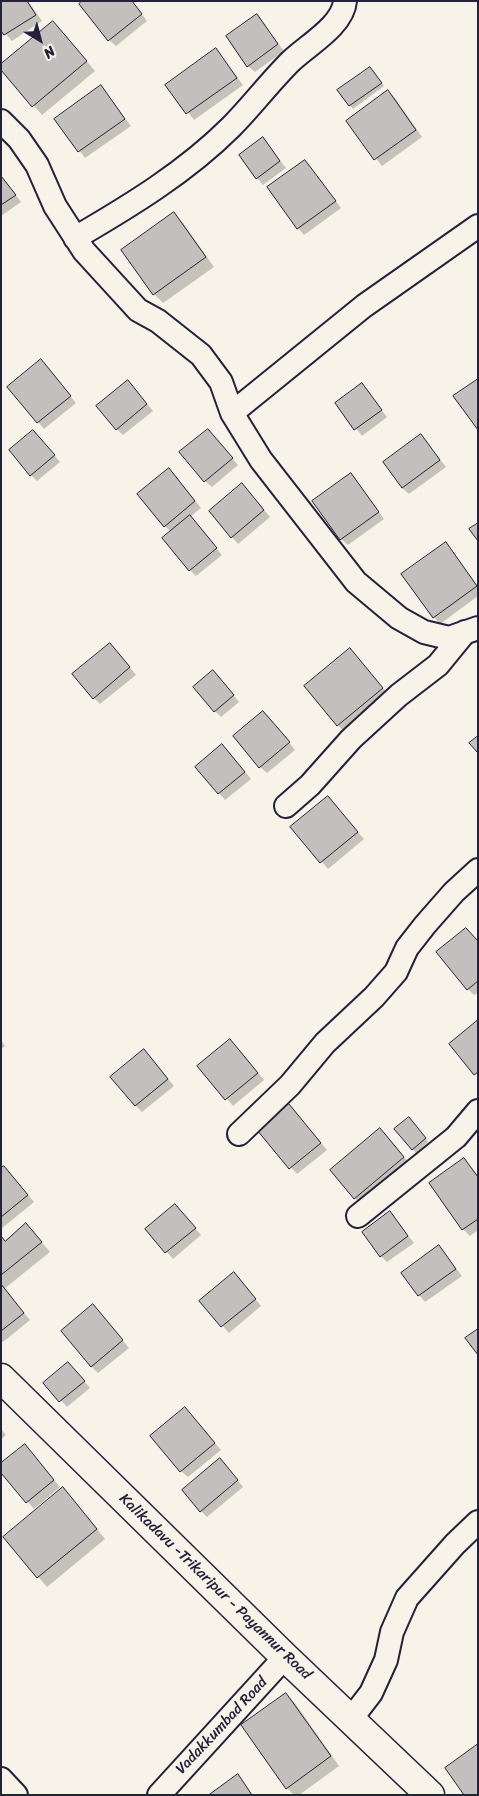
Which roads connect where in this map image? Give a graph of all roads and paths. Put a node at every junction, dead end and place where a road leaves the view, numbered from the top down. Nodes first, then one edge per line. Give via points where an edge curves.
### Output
1 (345, 1) edge
2 (1, 121) edge
3 (478, 226) edge
4 (75, 238) junction
5 (232, 413) junction
6 (472, 630) edge
7 (286, 806) dead end
8 (478, 870) edge
9 (478, 1111) edge
10 (239, 1134) dead end
11 (358, 1216) dead end
12 (1, 1378) edge
13 (478, 1522) edge
14 (285, 1657) junction
15 (351, 1720) junction
16 (1, 1779) edge
17 (16, 1795) edge
18 (159, 1795) edge
19 (430, 1795) edge

1 - 4 street via 333,25 290,62 229,129 188,164 119,213
2 - 4 street via 19,139 36,165 55,206
3 - 5 street via 364,306
4 - 5 street via 138,310 158,320 201,355 221,382
5 - 6 street via 261,460 356,582 399,618 424,632 449,638
6 - 7 street via 438,665 351,739 310,785
8 - 10 street via 454,892 413,940 396,972 374,997 325,1043 290,1085
9 - 11 street via 456,1137
12 - 14 main road, Kalikadavu -Trikaripur - Payannur Road
13 - 15 street via 407,1598 371,1693
14 - 15 main road, Kalikadavu -Trikaripur - Payannur Road
14 - 18 street, Vadakkumbad Road
15 - 19 main road, Kalikadavu -Trikaripur - Payannur Road
16 - 17 street

